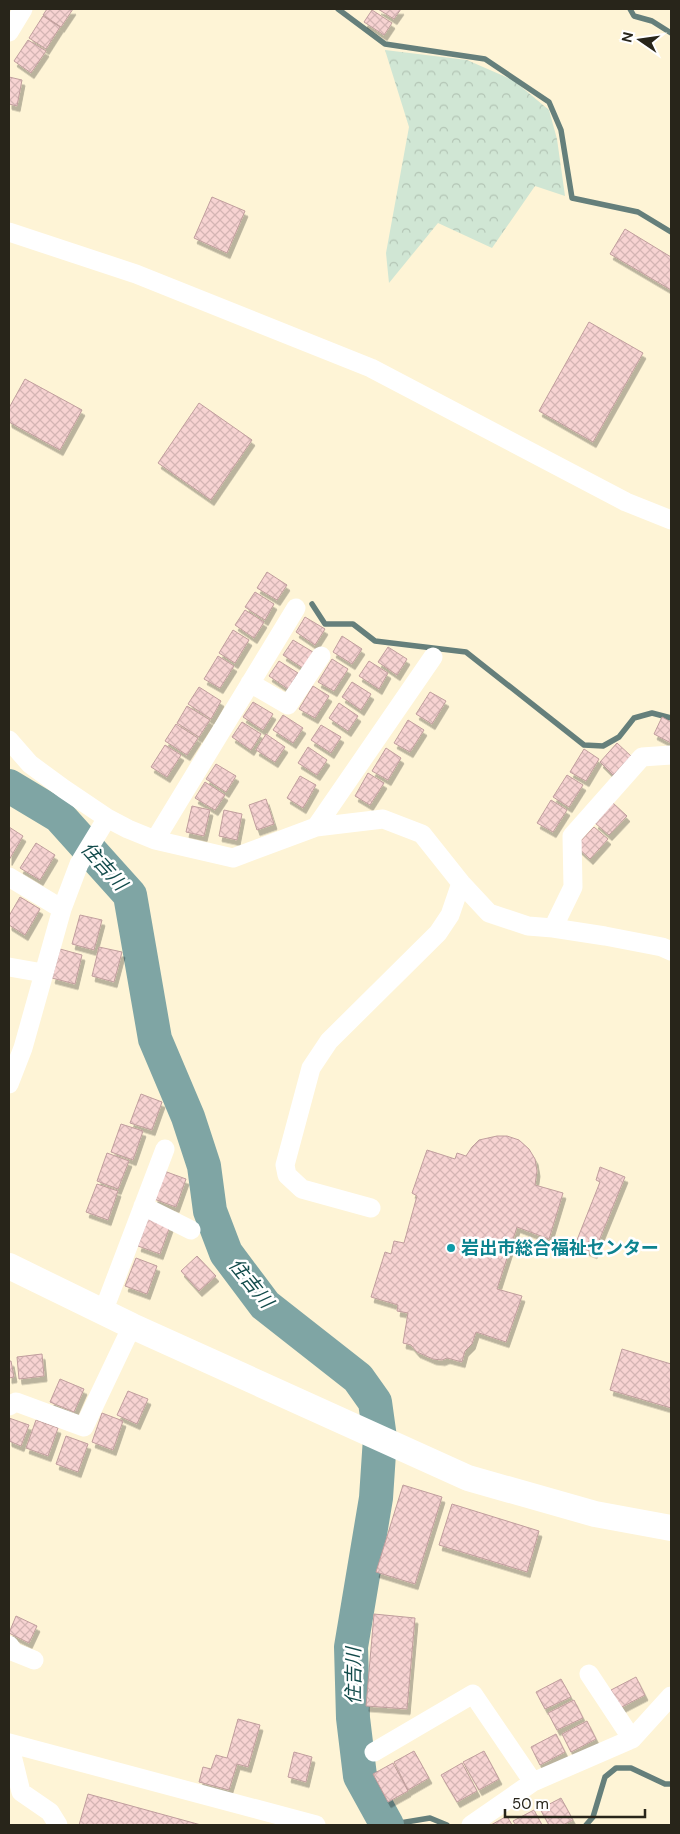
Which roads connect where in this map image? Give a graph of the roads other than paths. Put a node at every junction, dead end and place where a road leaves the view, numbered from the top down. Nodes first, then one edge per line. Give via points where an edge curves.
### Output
1 (23, 9) edge
2 (9, 32) edge
3 (9, 232) edge
4 (671, 520) edge
5 (296, 608) dead end
6 (321, 656) dead end
7 (433, 657) dead end
8 (250, 683) junction
9 (9, 740) edge
10 (671, 755) edge
11 (107, 818) junction
12 (316, 827) junction
13 (155, 840) junction
14 (9, 877) edge
15 (461, 883) junction
16 (62, 909) junction
17 (553, 928) junction
18 (671, 951) edge
19 (9, 967) edge
20 (43, 973) junction
21 (9, 1084) edge
22 (165, 1149) dead end
23 (143, 1206) junction
24 (370, 1208) dead end
25 (191, 1230) dead end
26 (9, 1266) edge
27 (103, 1312) junction
28 (132, 1326) junction
29 (9, 1406) edge
30 (671, 1528) edge
31 (9, 1645) edge
32 (34, 1660) dead end
33 (589, 1674) dead end
34 (671, 1696) edge
35 (632, 1739) junction
36 (9, 1743) edge
37 (374, 1752) dead end
38 (534, 1782) junction
39 (58, 1825) edge
40 (316, 1825) edge
41 (471, 1825) edge

1 - 2 street
3 - 4 street via 136,274 371,368 626,502
5 - 8 street
6 - 8 street via 288,705
7 - 12 street
8 - 13 street
9 - 11 street via 30,764
10 - 17 street via 642,757 572,836 574,887
11 - 13 street
11 - 16 street via 79,864
12 - 13 street via 233,858
12 - 15 street via 383,819 422,834
14 - 16 street
15 - 17 street via 489,913 528,926
15 - 24 street via 450,915 438,933 329,1041 311,1068 285,1165 287,1175 302,1189
16 - 20 street
17 - 18 street
19 - 20 street
20 - 21 street via 23,1048
22 - 23 street
23 - 25 street
23 - 27 street
26 - 27 street
27 - 28 street
28 - 29 street via 84,1427 16,1402
28 - 30 street via 468,1478 596,1514
31 - 32 street via 14,1652
33 - 35 street
34 - 35 street
35 - 38 street
36 - 39 street via 21,1792 50,1812
36 - 40 street
37 - 38 street via 473,1694
38 - 41 street

